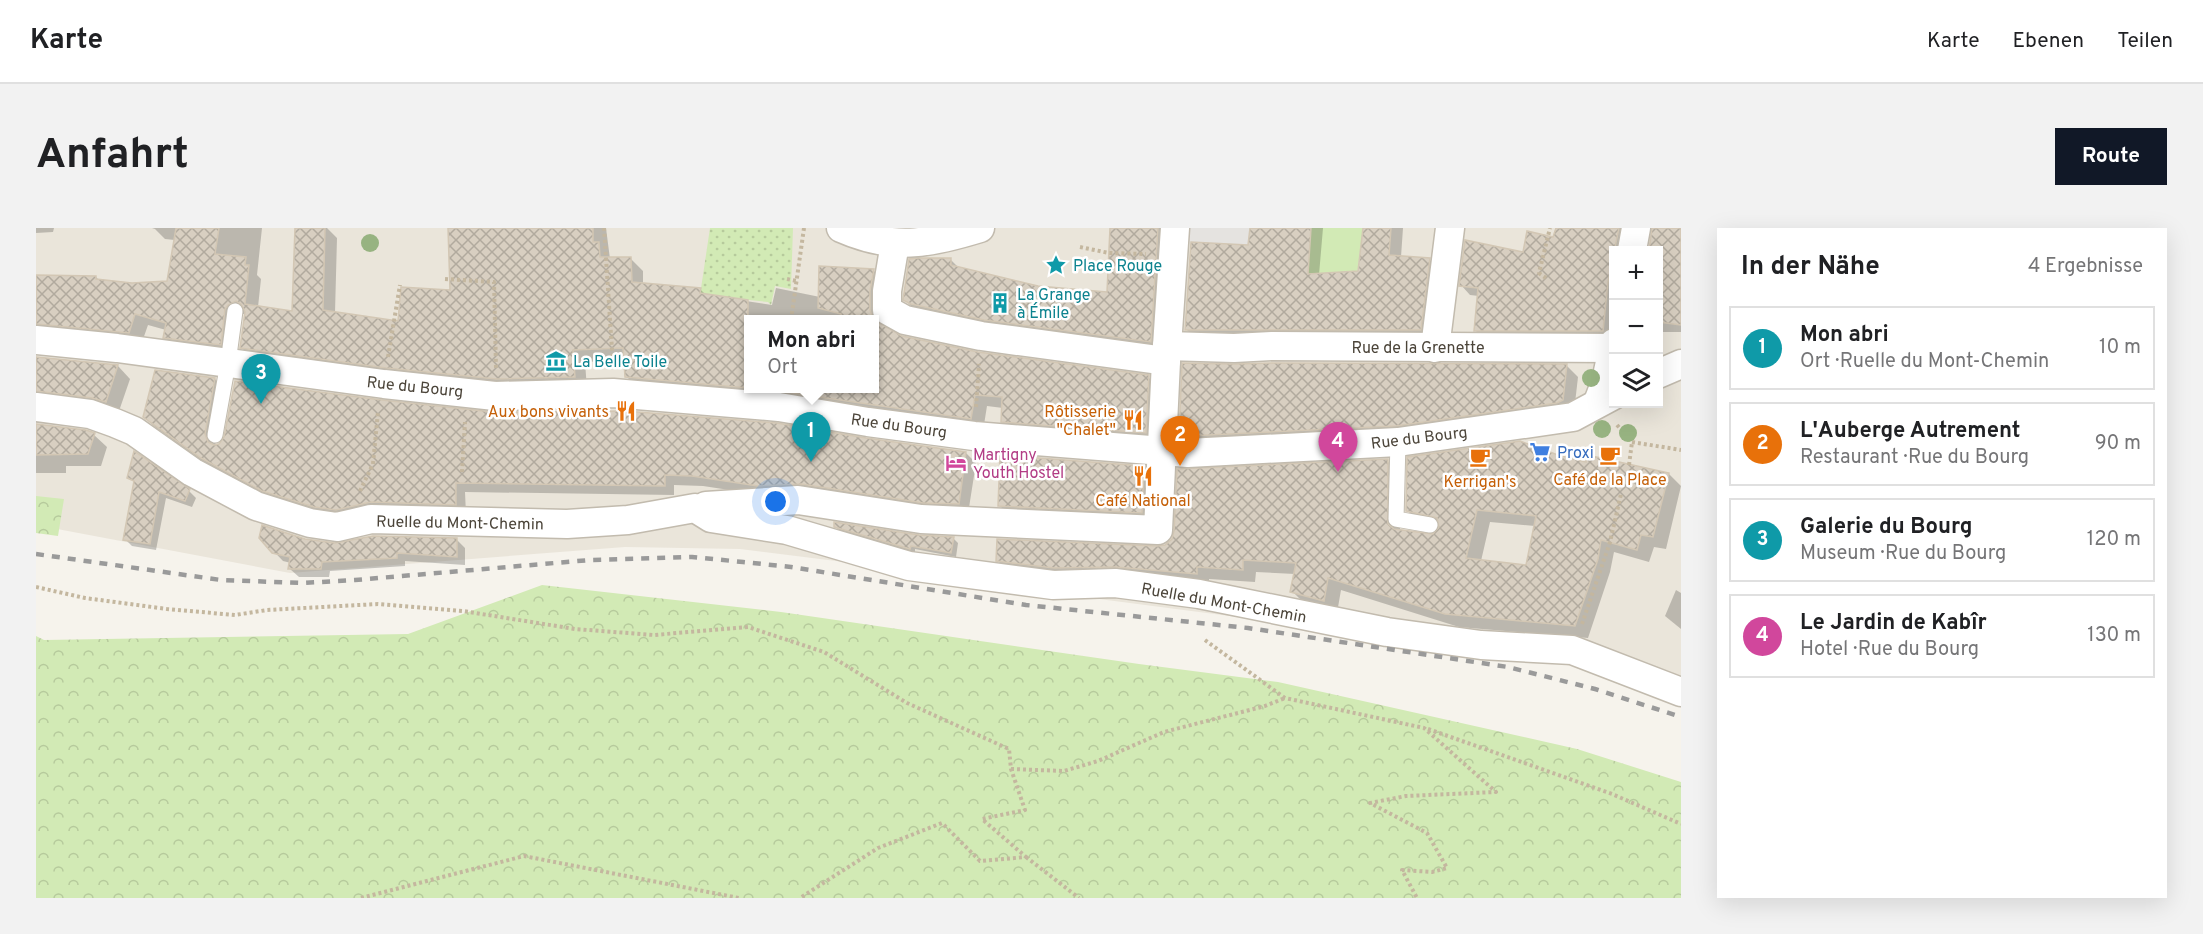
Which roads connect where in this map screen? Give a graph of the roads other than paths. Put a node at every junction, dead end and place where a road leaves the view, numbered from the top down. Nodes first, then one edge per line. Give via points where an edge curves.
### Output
1 (841, 228) edge
2 (979, 228) edge
3 (1449, 228) edge
4 (1636, 228) edge
5 (1174, 241) edge
6 (895, 243) junction
7 (1633, 246) edge
8 (235, 311) dead end
9 (36, 340) edge
10 (1609, 345) edge
11 (1436, 348) junction
12 (1166, 353) junction
13 (1611, 354) edge
14 (228, 363) junction
15 (1681, 364) edge
16 (1663, 372) edge
17 (1606, 399) edge
18 (36, 407) edge
19 (215, 435) dead end
20 (1398, 442) junction
21 (1163, 450) junction
22 (695, 508) junction
23 (1430, 525) dead end
24 (1681, 692) edge

1 - 6 street
2 - 6 street via 942,240
3 - 11 street
4 - 7 street
5 - 12 street
6 - 12 street, Rue de la Grenette via 887,310 905,320 981,336
8 - 14 lane
9 - 14 street, Rue du Bourg
10 - 11 street, Rue de la Grenette
11 - 12 street, Rue de la Grenette
12 - 21 street
13 - 17 street, Rue de la Grenette
14 - 19 lane
14 - 21 street, Rue du Bourg via 495,396 613,393 779,407 974,436
15 - 16 street
17 - 20 street, Rue du Bourg via 1573,417
18 - 22 street, Ruelle du Mont-Chemin via 90,414 134,431 192,472 256,506 310,523 337,526 371,519 567,524 628,520
20 - 21 street, Rue du Bourg via 1188,453
20 - 23 lane via 1396,519
21 - 22 street, Ruelle du Mont-Chemin via 1158,530 921,519 798,500
22 - 24 street, Ruelle du Mont-Chemin via 711,518 787,530 909,566 1053,585 1115,583 1178,591 1387,632 1481,645 1572,650

